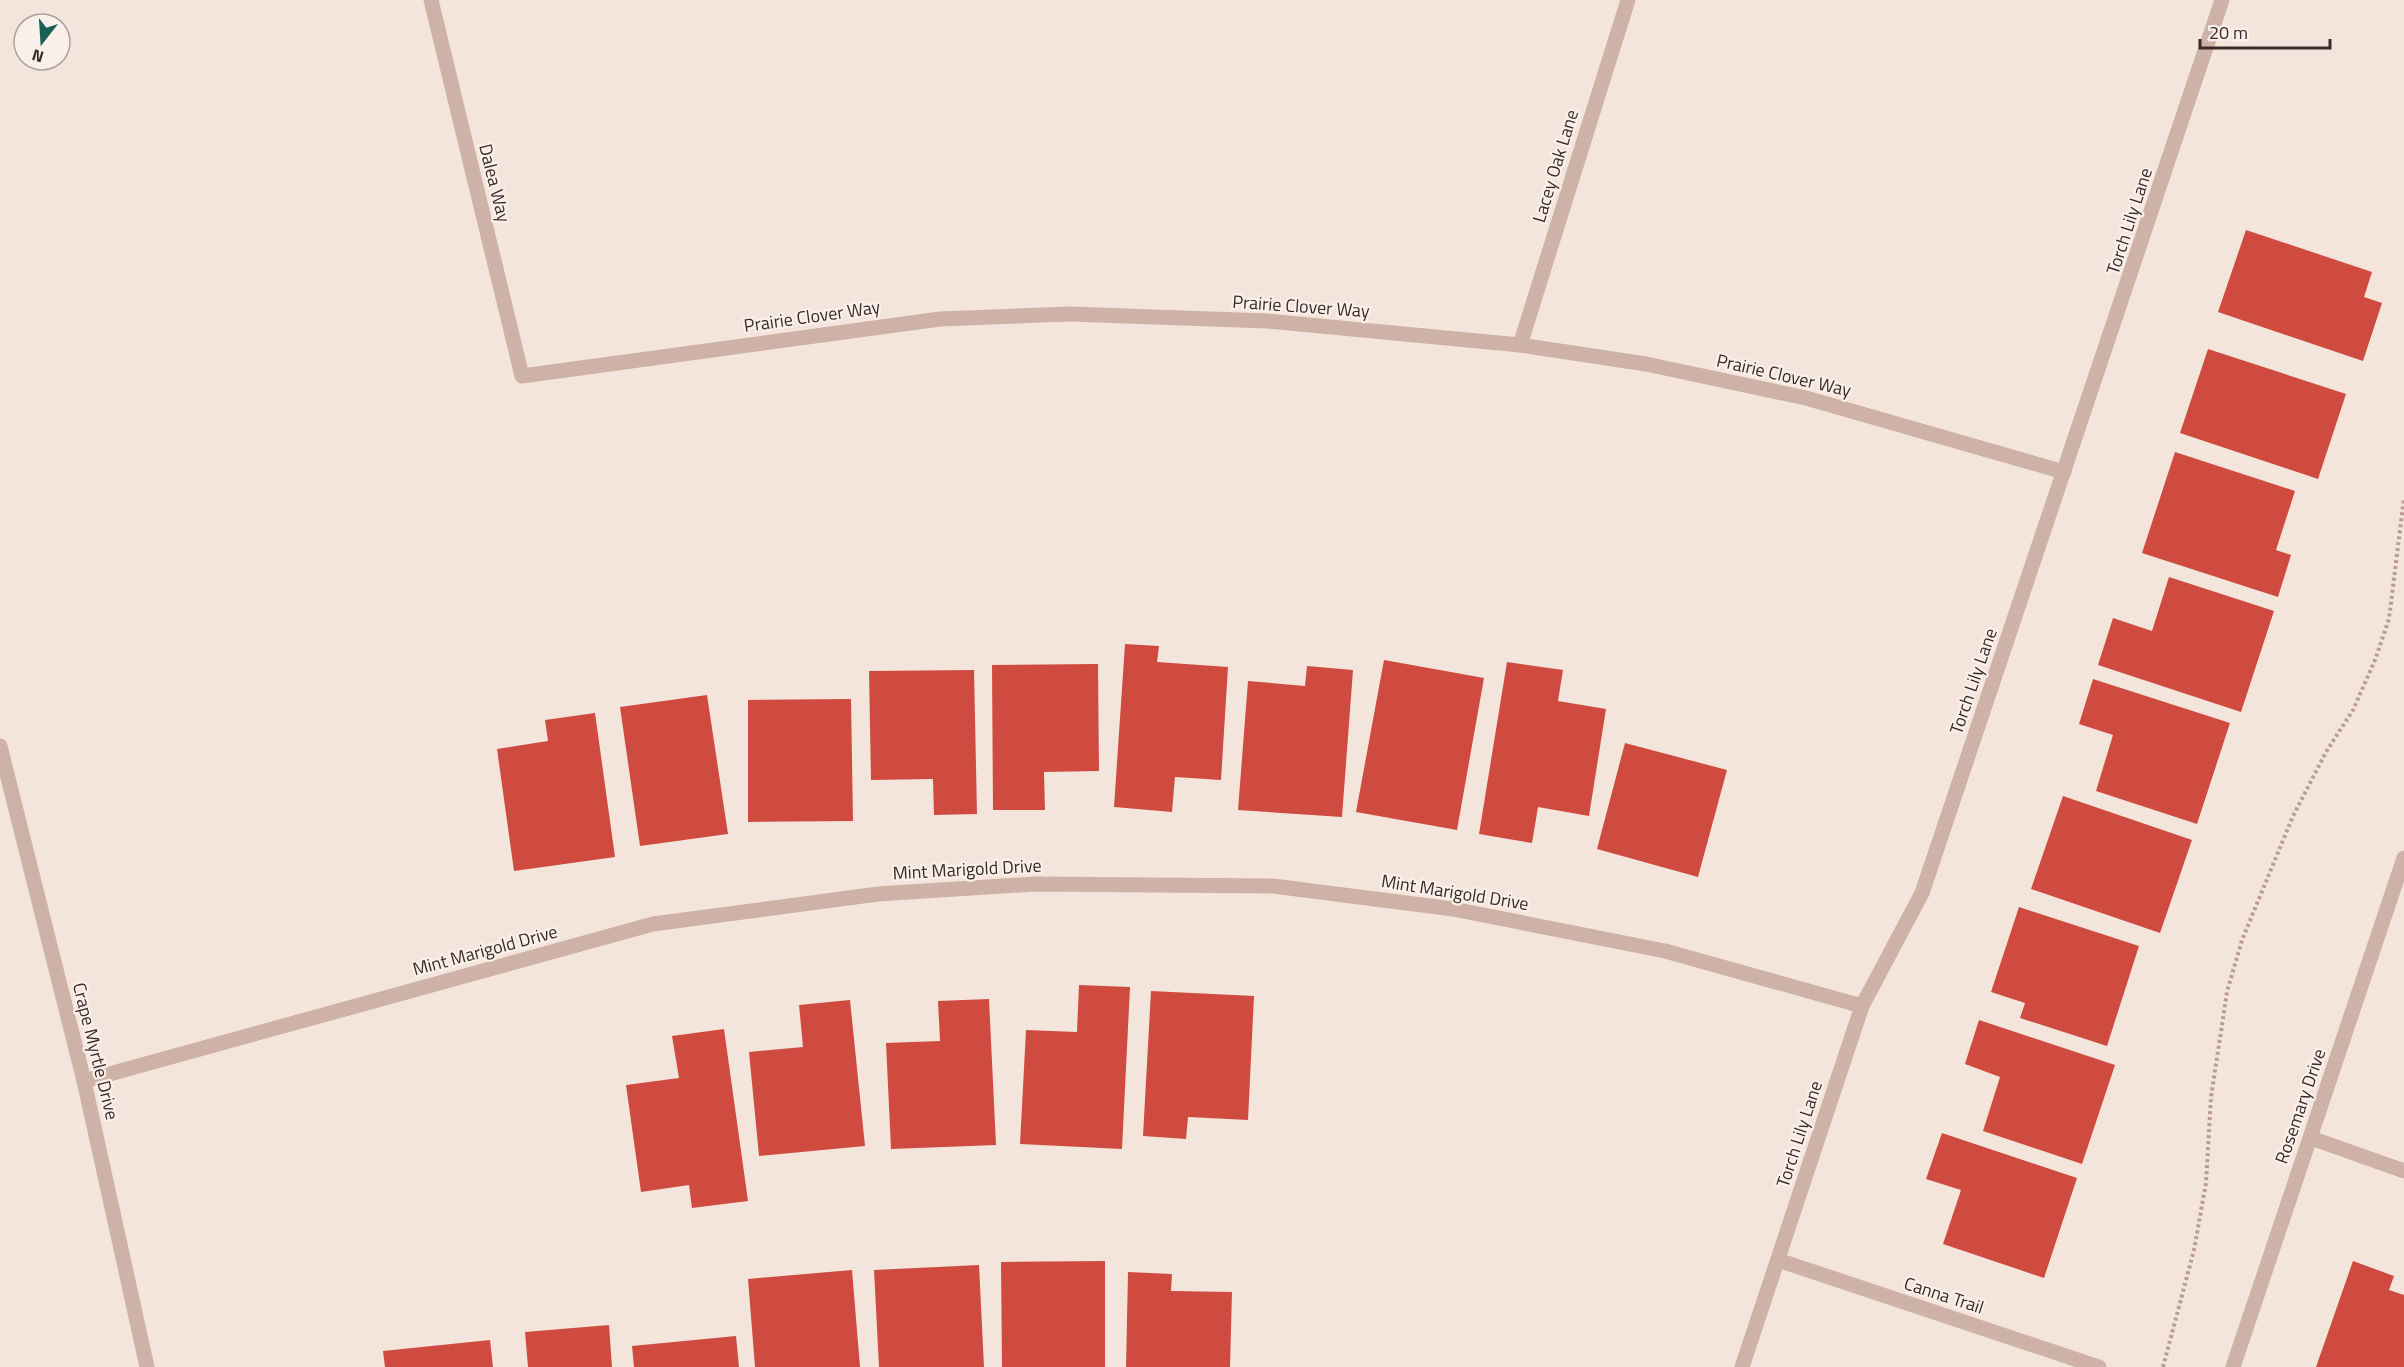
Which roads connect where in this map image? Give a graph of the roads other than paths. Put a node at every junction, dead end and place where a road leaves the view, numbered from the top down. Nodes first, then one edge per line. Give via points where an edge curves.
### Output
1 (431, 0) edge
2 (1628, 0) edge
3 (2222, 0) edge
4 (1520, 345) junction
5 (522, 376) joint
6 (2064, 472) junction
7 (0, 746) edge
8 (2404, 858) edge
9 (1862, 1006) junction
10 (84, 1081) junction
11 (2310, 1138) junction
12 (2404, 1171) edge
13 (1778, 1260) junction
14 (147, 1367) edge
15 (1742, 1367) edge
16 (2099, 1367) edge
17 (2233, 1367) edge

1 - 5 street, Dalea Way
2 - 4 street, Lacey Oak Lane
3 - 6 street, Torch Lily Lane
4 - 5 street, Prairie Clover Way via 1267,321 1070,314 939,319
4 - 6 street, Prairie Clover Way via 1646,364 1806,398
6 - 9 street, Torch Lily Lane via 1922,893
7 - 10 street, Crape Myrtle Drive
8 - 11 street, Rosemary Drive
9 - 10 street, Mint Marigold Drive via 1665,951 1454,909 1273,886 1035,884 878,894 653,924
9 - 13 street, Torch Lily Lane
10 - 14 street, Crape Myrtle Drive
11 - 12 street
11 - 17 street, Rosemary Drive
13 - 15 street, Torch Lily Lane
13 - 16 street, Canna Trail

